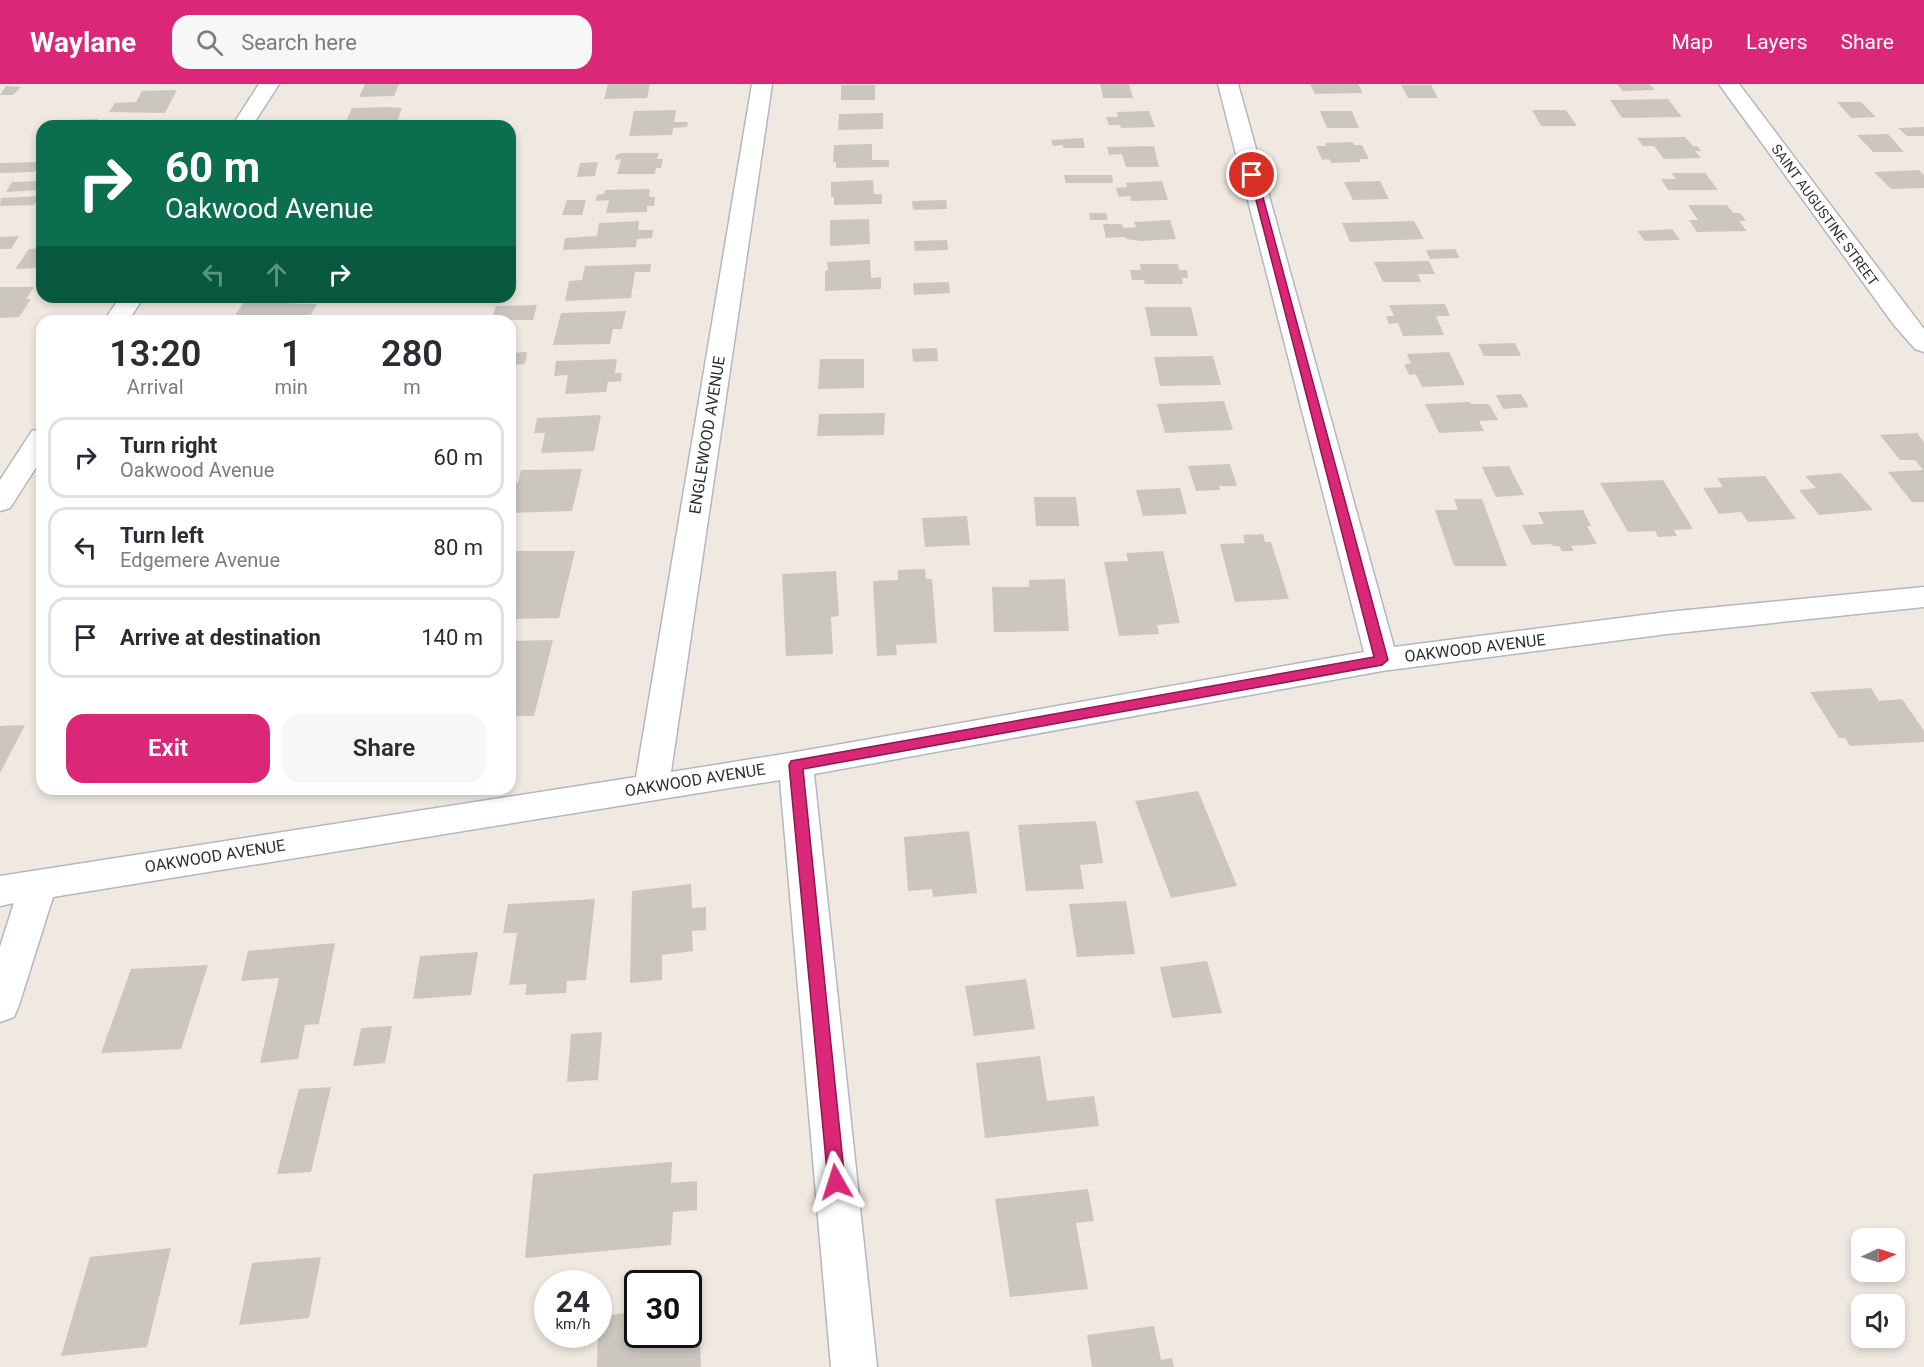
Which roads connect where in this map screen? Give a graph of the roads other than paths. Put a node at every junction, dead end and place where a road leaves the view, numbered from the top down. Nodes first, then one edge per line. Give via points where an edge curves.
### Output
1 (269, 84) edge
2 (762, 84) edge
3 (1228, 84) edge
4 (1729, 84) edge
5 (246, 120) edge
6 (1924, 344) edge
7 (36, 445) edge
8 (0, 502) edge
9 (1924, 597) edge
10 (1382, 660) junction
11 (796, 765) junction
12 (652, 786) junction
13 (39, 884) junction
14 (0, 891) edge
15 (0, 1005) edge
16 (854, 1367) edge

1 - 5 street
2 - 12 street, ENGLEWOOD AVENUE
3 - 10 street
4 - 6 street, SAINT AUGUSTINE STREET via 1902,320
7 - 8 street
9 - 10 street, OAKWOOD AVENUE via 1667,623
10 - 11 street, OAKWOOD AVENUE
11 - 12 street, OAKWOOD AVENUE
11 - 16 street
12 - 13 street, OAKWOOD AVENUE
13 - 14 street, OAKWOOD AVENUE
13 - 15 street

